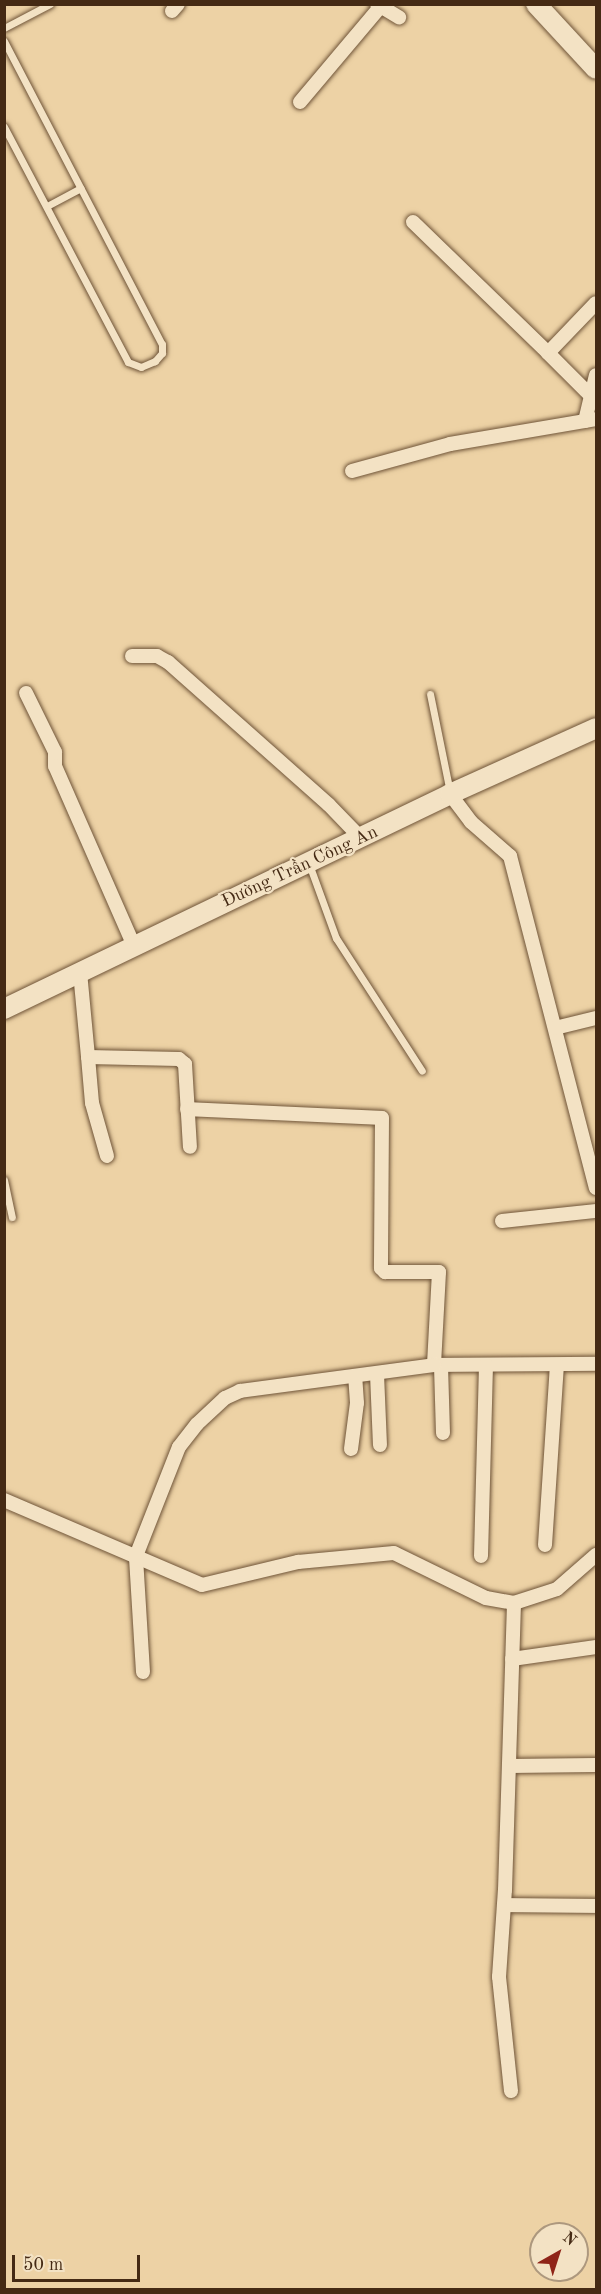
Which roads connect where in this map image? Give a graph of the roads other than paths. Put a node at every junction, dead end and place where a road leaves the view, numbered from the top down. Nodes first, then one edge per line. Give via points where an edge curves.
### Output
1 (50, 4) edge
2 (536, 4) edge
3 (378, 6) edge
4 (399, 17) dead end
5 (4, 28) edge
6 (4, 41) edge
7 (597, 69) edge
8 (300, 102) dead end
9 (4, 127) edge
10 (81, 188) junction
11 (47, 206) junction
12 (413, 222) dead end
13 (597, 303) edge
14 (548, 353) junction
15 (597, 375) edge
16 (591, 396) junction
17 (591, 420) edge
18 (352, 471) dead end
19 (132, 656) dead end
20 (26, 693) dead end
21 (430, 694) dead end
22 (597, 728) edge
23 (450, 794) junction
24 (361, 838) junction
25 (308, 862) junction
26 (134, 946) junction
27 (80, 972) junction
28 (4, 1009) edge
29 (597, 1018) edge
30 (555, 1028) junction
31 (88, 1057) junction
32 (422, 1071) dead end
33 (187, 1109) junction
34 (190, 1148) dead end
35 (107, 1156) dead end
36 (4, 1180) edge
37 (597, 1188) edge
38 (597, 1211) edge
39 (12, 1217) dead end
40 (502, 1221) dead end
41 (597, 1364) edge
42 (437, 1365) junction
43 (486, 1365) junction
44 (557, 1365) junction
45 (377, 1374) junction
46 (355, 1377) junction
47 (443, 1433) dead end
48 (380, 1444) dead end
49 (351, 1449) dead end
50 (4, 1500) edge
51 (545, 1545) dead end
52 (597, 1555) edge
53 (136, 1556) junction
54 (481, 1556) dead end
55 (514, 1603) junction
56 (597, 1647) edge
57 (512, 1659) junction
58 (143, 1672) dead end
59 (597, 1765) edge
60 (509, 1766) junction
61 (504, 1905) junction
62 (597, 1906) edge
63 (511, 2091) dead end

1 - 5 lane
2 - 7 main road
3 - 4 street
3 - 8 street
6 - 10 lane
9 - 11 lane
10 - 11 lane
10 - 11 lane via 162,344 162,353 155,361 141,367 128,362
12 - 14 street
13 - 14 street
14 - 16 street
15 - 16 street
16 - 17 street
17 - 18 street via 450,444
19 - 24 street via 157,656 168,662
20 - 26 street via 55,752 55,766
21 - 23 lane
22 - 23 main road, Đường Trần Công An
23 - 24 main road, Đường Trần Công An
23 - 30 street via 471,822 510,856
24 - 25 main road, Đường Trần Công An
25 - 26 main road, Đường Trần Công An
25 - 32 lane via 336,938
26 - 27 main road, Đường Trần Công An
27 - 28 main road, Đường Trần Công An
27 - 31 street
29 - 30 street
30 - 37 street
31 - 33 street via 183,1060
31 - 35 street via 92,1102
33 - 34 street
33 - 42 street via 382,1118 381,1268 385,1272 439,1272
36 - 39 lane
38 - 40 street
41 - 44 street
42 - 43 street
42 - 45 street via 402,1366
42 - 47 street
43 - 44 street
43 - 54 street
44 - 51 street
45 - 46 street
45 - 48 street
46 - 49 street via 357,1403
46 - 53 street via 240,1391 225,1398 179,1447
50 - 53 street
52 - 55 street via 557,1589
53 - 55 street via 202,1585 298,1562 394,1553 486,1598
53 - 58 street
55 - 57 street
56 - 57 street
57 - 60 street
59 - 60 street
60 - 61 street
61 - 62 street
61 - 63 street via 498,1977

